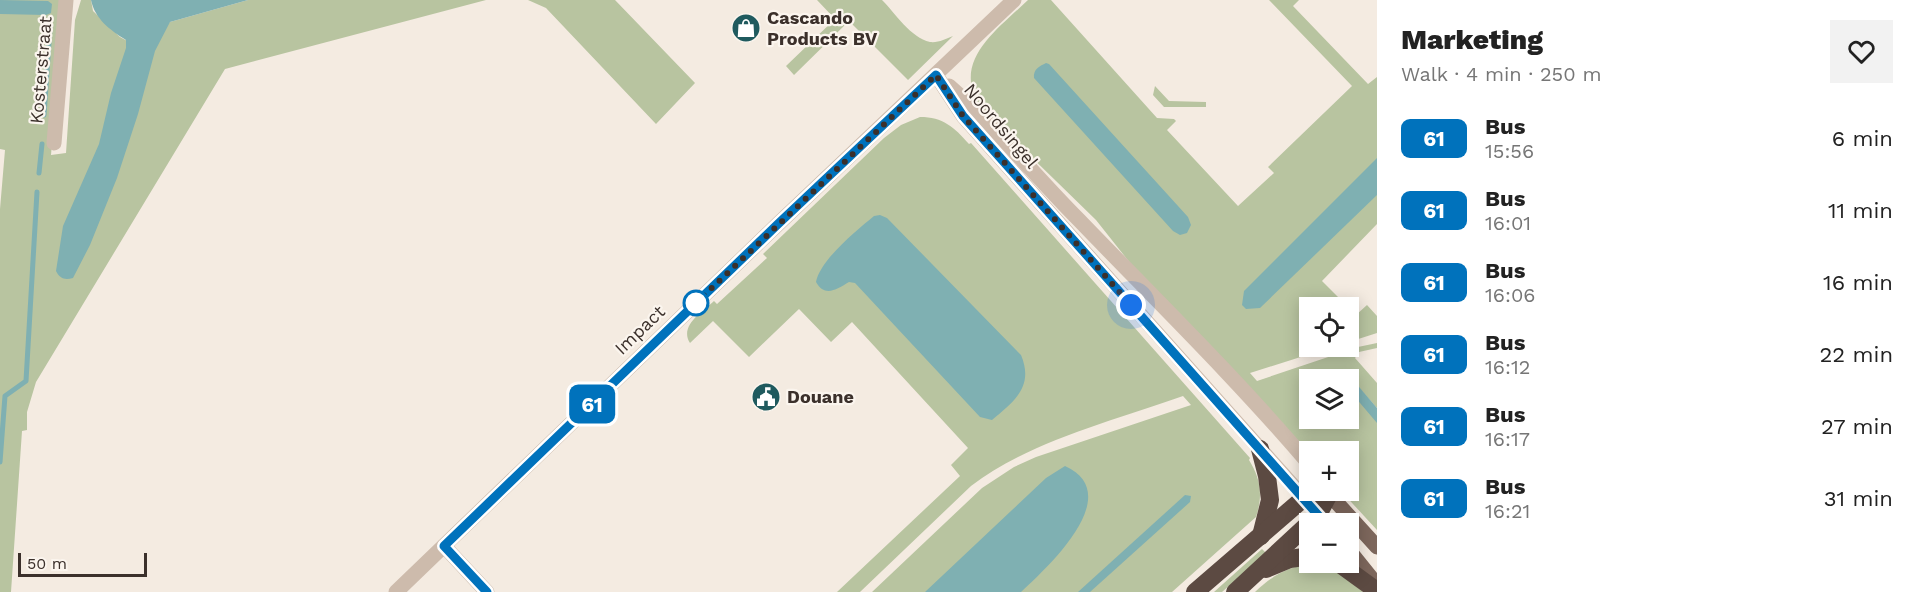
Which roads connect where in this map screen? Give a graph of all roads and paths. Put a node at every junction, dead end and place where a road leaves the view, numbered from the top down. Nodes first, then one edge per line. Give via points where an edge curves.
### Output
1 (66, 0) edge
2 (1014, 0) edge
3 (936, 75) junction
4 (54, 143) dead end
5 (1260, 449) junction
6 (1299, 453) edge
7 (1299, 493) edge
8 (1301, 501) edge
9 (1307, 501) edge
10 (1336, 501) edge
11 (1317, 513) edge
12 (1261, 536) junction
13 (1299, 538) edge
14 (444, 546) junction
15 (1377, 548) edge
16 (1299, 558) edge
17 (1359, 563) edge
18 (1258, 572) junction
19 (1352, 573) edge
20 (1377, 585) edge
21 (1377, 591) edge
22 (396, 592) edge
23 (487, 592) edge
24 (1196, 592) edge
25 (1235, 592) edge

1 - 4 street, Kosterstraat
2 - 3 street, Impact
3 - 5 street, Noordsingel via 963,116
3 - 6 street, Noordsingel via 974,107
3 - 14 street, Impact
5 - 7 street, Noordsingel
5 - 12 highway via 1270,500
8 - 12 highway
9 - 11 main road, Noordsingel
10 - 15 main road
12 - 24 highway
13 - 18 highway
14 - 22 street, Impact
14 - 23 street
16 - 18 highway
17 - 20 main road
18 - 25 highway
19 - 21 highway

